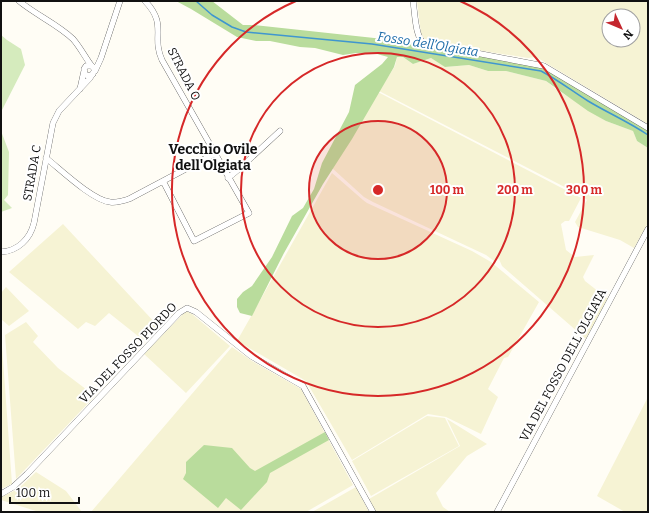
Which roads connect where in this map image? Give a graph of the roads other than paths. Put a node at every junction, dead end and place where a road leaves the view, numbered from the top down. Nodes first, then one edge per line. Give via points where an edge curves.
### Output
1 (19, 1) edge
2 (120, 1) edge
3 (145, 1) edge
4 (413, 1) edge
5 (82, 52) junction
6 (93, 69) junction
7 (84, 70) junction
8 (80, 89) junction
9 (648, 128) edge
10 (280, 131) dead end
11 (214, 154) junction
12 (46, 158) junction
13 (228, 178) junction
14 (163, 181) junction
15 (648, 229) edge
16 (1, 252) edge
17 (1, 494) edge
18 (373, 512) edge
19 (497, 512) edge

1 - 5 street via 64,32
2 - 6 street, STRADA C via 100,60
3 - 11 street, STRADA O via 157,19 160,58
4 - 9 street via 419,39 424,43 544,66
5 - 6 street
5 - 7 street
6 - 7 street via 86,66
6 - 7 street via 90,76
6 - 8 street, STRADA C
7 - 8 street
8 - 12 street, STRADA C via 55,117
10 - 13 street
11 - 13 street, STRADA O
11 - 14 street
12 - 14 street via 97,197 110,202 128,199
12 - 16 street, STRADA C via 31,232 19,246
13 - 14 street, STRADA O via 249,213 194,241
15 - 19 street, VIA DEL FOSSO DELL'OLGIATA
17 - 18 street, VIA DEL FOSSO PIORDO via 27,474 179,313 187,308 196,312 251,356 303,386

